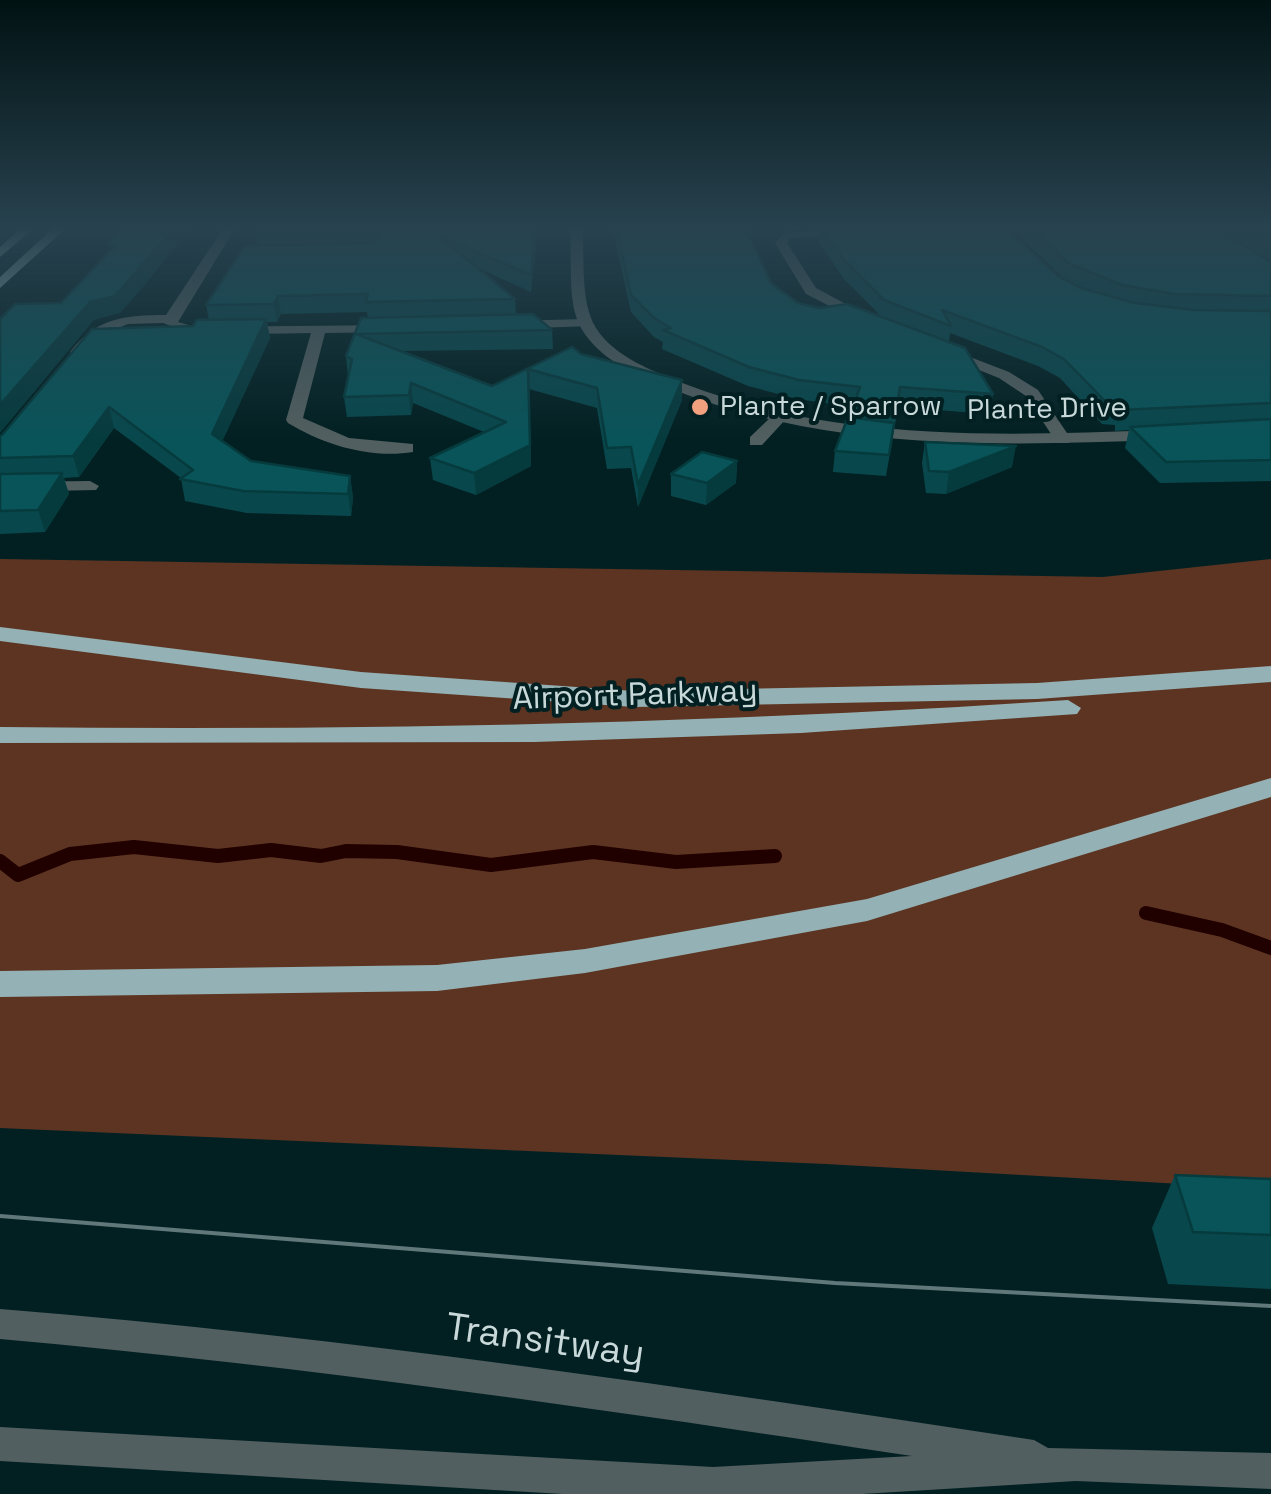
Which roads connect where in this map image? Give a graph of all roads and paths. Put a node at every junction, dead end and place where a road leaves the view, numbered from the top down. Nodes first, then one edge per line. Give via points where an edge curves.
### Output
1 (182, 300) edge
2 (583, 300) edge
3 (825, 300) edge
4 (169, 319) junction
5 (585, 323) junction
6 (493, 325) edge
7 (416, 327) edge
8 (886, 328) edge
9 (319, 330) junction
10 (921, 342) edge
11 (71, 360) edge
12 (778, 419) junction
13 (1182, 434) edge
14 (1064, 439) junction
15 (756, 441) dead end
16 (407, 448) dead end
17 (90, 486) dead end
18 (0, 487) edge
19 (0, 631) edge
20 (1271, 674) edge
21 (1271, 688) edge
22 (0, 734) edge
23 (1271, 787) edge
24 (0, 984) edge
25 (0, 1324) edge
26 (0, 1444) edge
27 (1076, 1464) junction
28 (1271, 1471) edge
29 (713, 1485) junction
30 (760, 1494) edge

1 - 4 street
2 - 5 street
3 - 8 street
4 - 9 street via 195,331
4 - 11 street via 110,321
5 - 6 street
5 - 12 street, Plante Drive via 636,368
7 - 9 street
9 - 16 street via 294,420 318,436 362,448
10 - 14 street via 1032,393
12 - 14 street, Plante Drive via 887,436
12 - 15 street
13 - 14 street, Plante Drive
17 - 18 street
19 - 20 highway via 375,682 634,699 1018,692
21 - 22 highway, Airport Parkway via 1025,711 616,733
23 - 24 highway via 867,910 585,960 437,978
25 - 27 lane, Transitway via 557,1384
26 - 29 lane, Transitway
27 - 28 lane, Transitway
27 - 29 lane, Transitway
29 - 30 lane, Transitway

